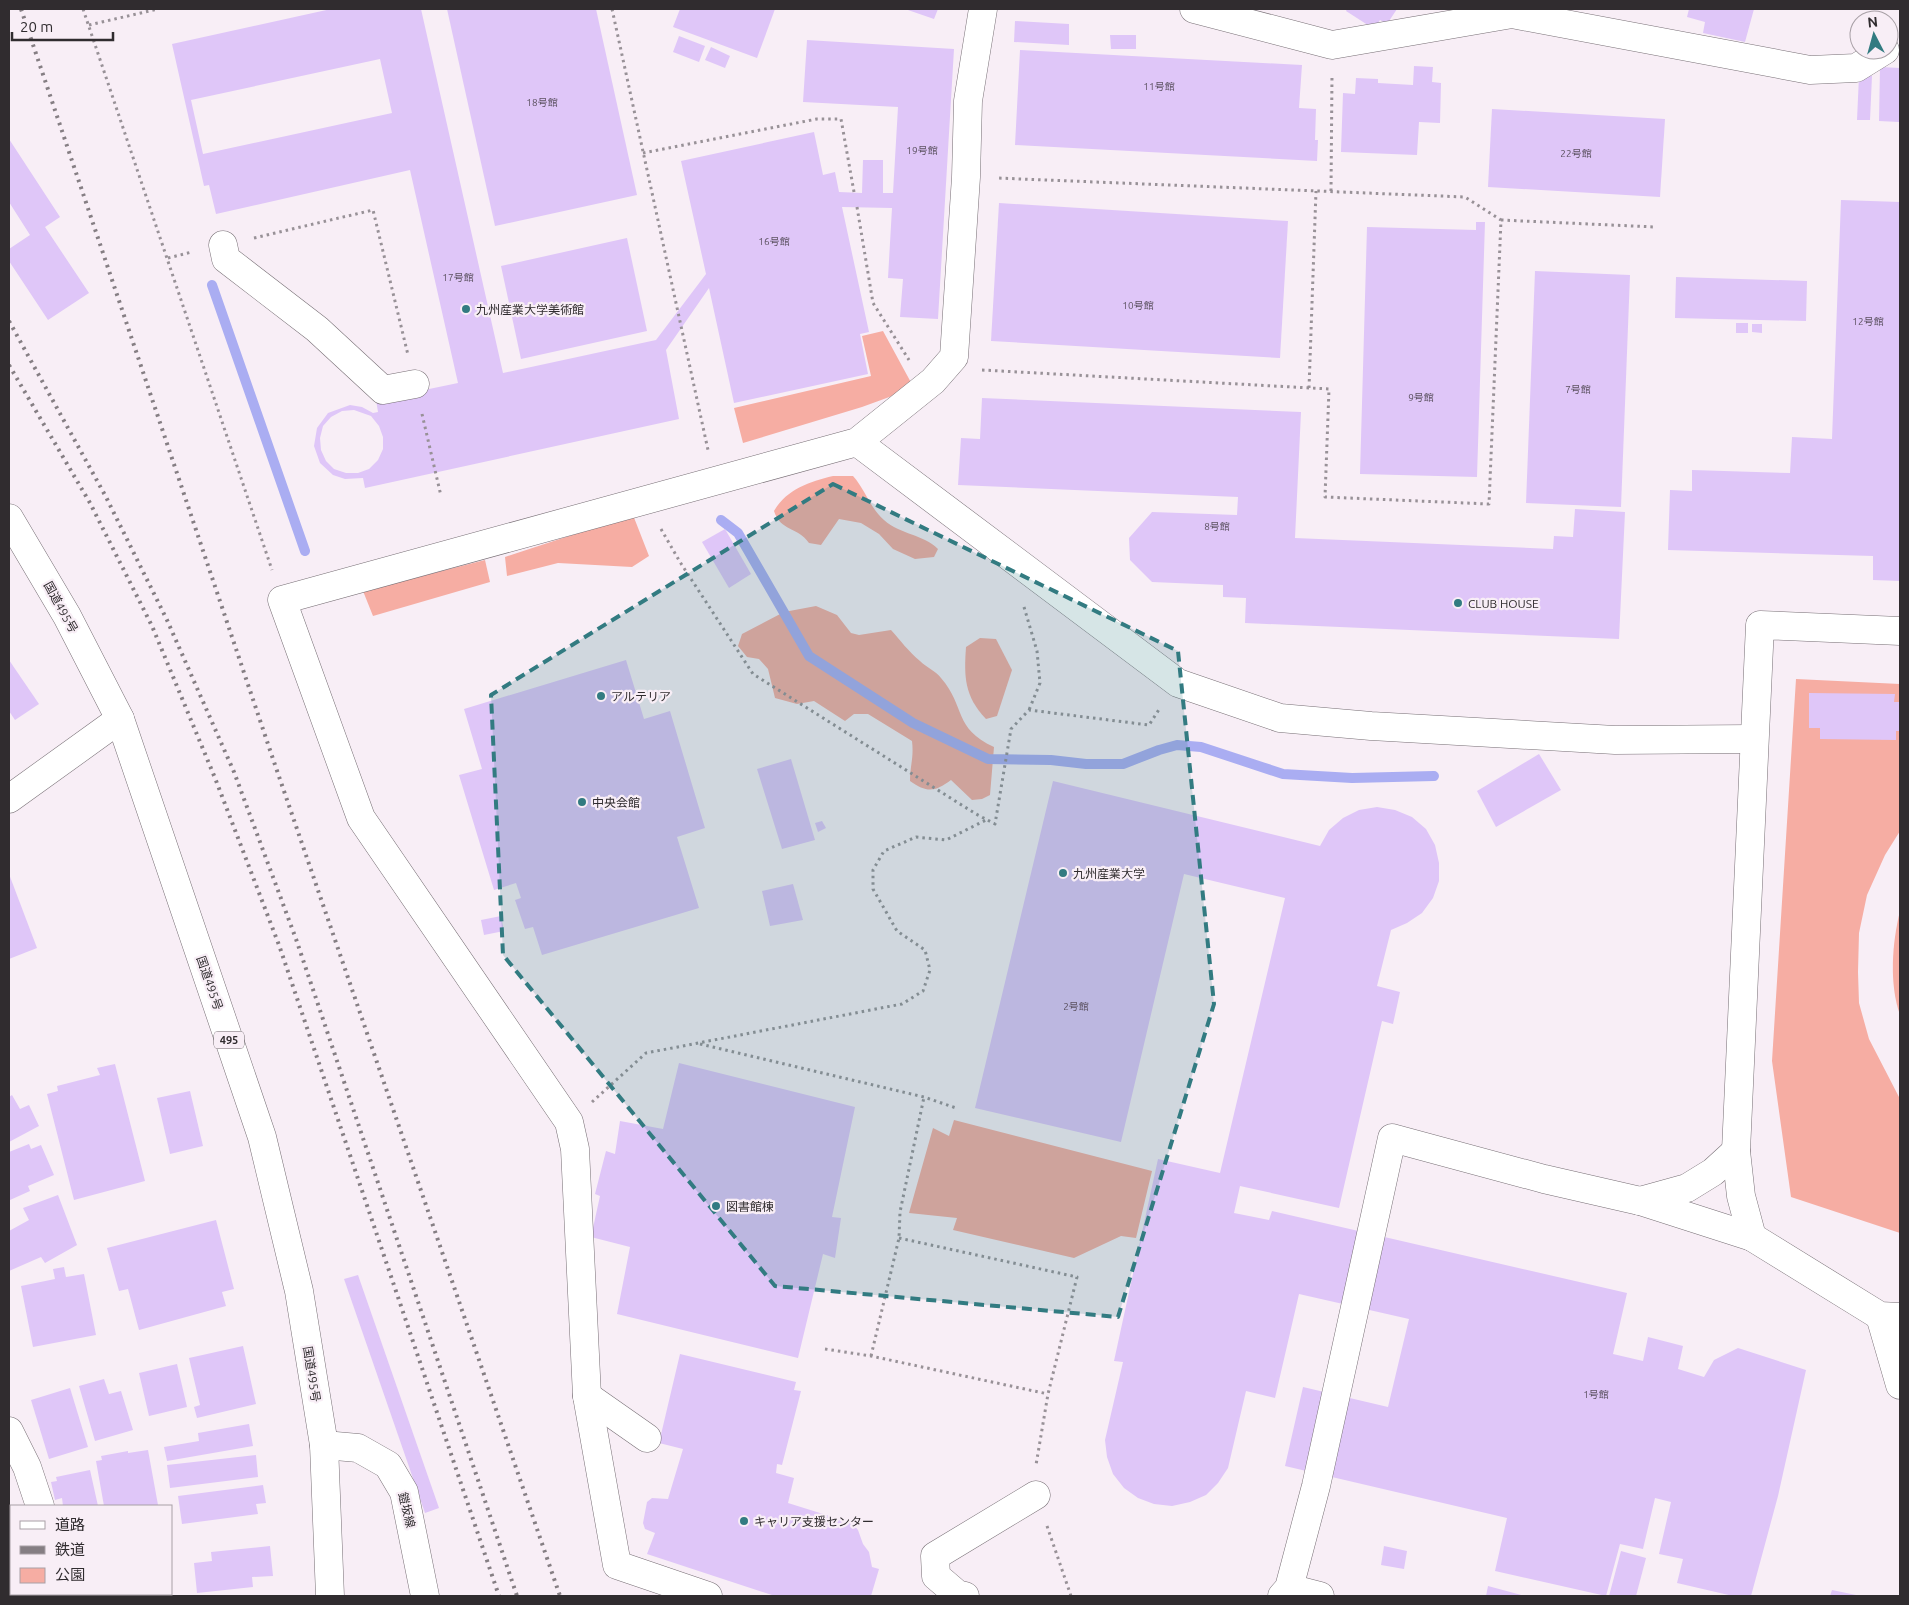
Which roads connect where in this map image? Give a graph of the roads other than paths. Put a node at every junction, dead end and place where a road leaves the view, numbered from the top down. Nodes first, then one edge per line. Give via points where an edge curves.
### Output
1 (983, 9) edge
2 (1194, 9) edge
3 (1869, 60) edge
4 (223, 245) road end
5 (415, 384) road end
6 (858, 442) junction
7 (9, 518) edge
8 (1900, 631) edge
9 (120, 719) junction
10 (1753, 739) junction
11 (9, 799) edge
12 (1736, 1151) junction
13 (1640, 1201) junction
14 (1752, 1237) junction
15 (1890, 1317) edge
16 (1900, 1385) edge
17 (587, 1396) junction
18 (9, 1431) edge
19 (646, 1438) dead end
20 (324, 1445) junction
21 (1036, 1495) dead end
22 (40, 1505) edge
23 (1286, 1592) edge
24 (330, 1596) edge
25 (425, 1596) edge
26 (708, 1596) edge
27 (965, 1596) edge
28 (1320, 1596) edge

1 - 6 main road via 968,102 954,357 926,386
2 - 3 main road via 1332,44 1512,14 1810,70 1856,68
4 - 5 main road via 226,259 317,329 383,390
6 - 10 main road via 1178,683 1280,718 1615,740
6 - 17 main road via 282,600 361,818 569,1122 575,1149
7 - 9 main road, 国道495号 / 495 via 66,616
8 - 10 main road via 1760,624
9 - 11 main road
9 - 20 main road, 国道495号 / 495 via 262,1137 299,1291
10 - 12 main road
12 - 13 main road via 1713,1172 1687,1188
12 - 14 main road via 1741,1196
13 - 14 main road
13 - 23 main road via 1392,1138 1316,1486
14 - 15 main road
15 - 16 main road
17 - 19 main road
17 - 26 main road via 617,1565
18 - 22 main road via 27,1467
20 - 24 main road, 国道495号 / 495
20 - 25 main road, 鎧坂線 via 358,1448 388,1465 404,1492
21 - 27 main road via 935,1556 936,1576 957,1594
23 - 28 main road

